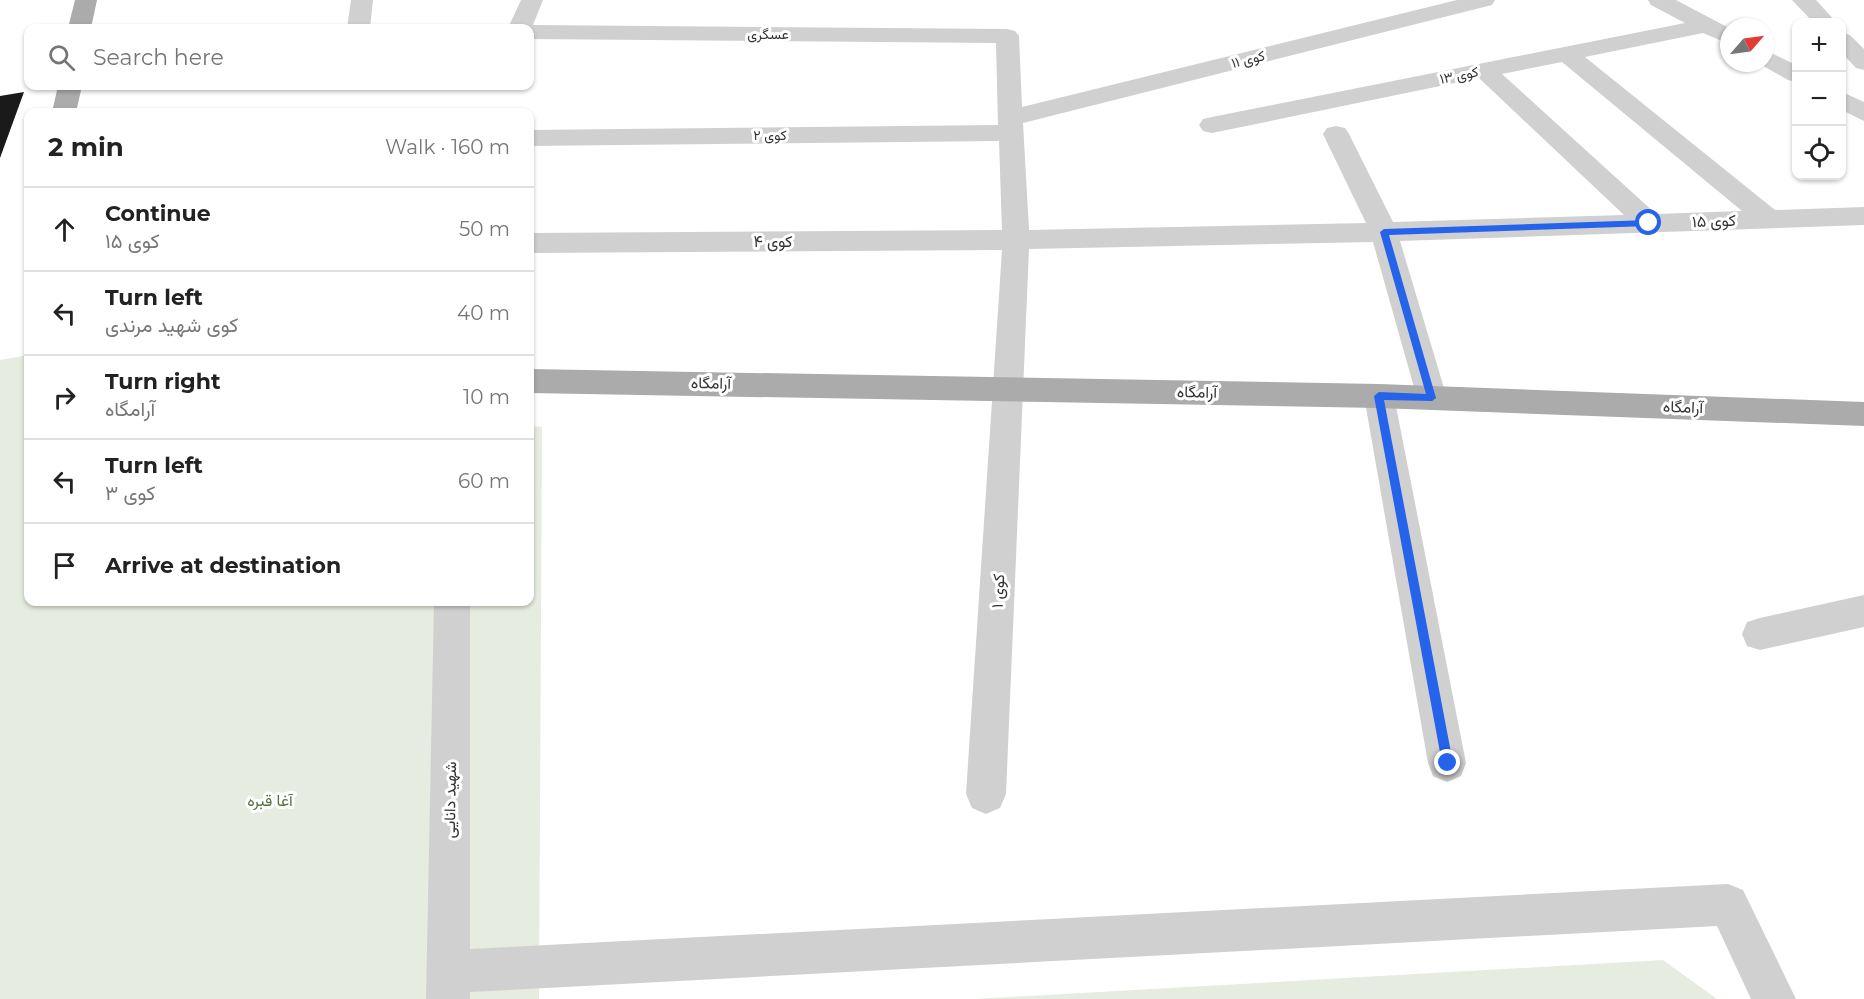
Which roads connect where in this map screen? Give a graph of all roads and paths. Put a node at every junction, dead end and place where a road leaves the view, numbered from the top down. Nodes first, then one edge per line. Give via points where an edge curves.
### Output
1 (86, 0) edge
2 (362, 0) edge
3 (532, 0) edge
4 (1484, 0) edge
5 (1659, 0) edge
6 (1803, 0) edge
7 (1821, 18) edge
8 (81, 24) edge
9 (359, 24) edge
10 (522, 24) edge
11 (1707, 25) junction
12 (534, 32) edge
13 (1720, 32) edge
14 (1007, 36) joint
15 (1846, 44) edge
16 (1566, 53) junction
17 (1774, 62) edge
18 (1864, 63) edge
19 (1484, 70) junction
20 (1792, 72) edge
21 (69, 90) edge
22 (1846, 102) edge
23 (65, 108) edge
24 (1864, 112) edge
25 (1212, 125) dead end
26 (1011, 126) junction
27 (1336, 134) dead end
28 (534, 138) edge
29 (1864, 216) edge
30 (1768, 219) junction
31 (1649, 223) junction
32 (1384, 232) junction
33 (1016, 240) junction
34 (534, 243) edge
35 (534, 381) edge
36 (1009, 388) junction
37 (1379, 396) junction
38 (1432, 398) junction
39 (1864, 414) edge
40 (452, 606) edge
41 (1864, 611) edge
42 (1760, 634) dead end
43 (1448, 763) dead end
44 (986, 794) dead end
45 (449, 986) edge
46 (1774, 999) edge

1 - 8 main road
2 - 9 street
3 - 10 street
4 - 26 street, کوی ۱۱
5 - 11 street
6 - 7 street
11 - 13 street
11 - 16 street, کوی ۱۳
12 - 14 street, عسگری
14 - 26 street, کوی ۱
15 - 18 street
16 - 19 street, کوی ۱۳
16 - 30 street
17 - 20 street
19 - 25 street, کوی ۱۳
19 - 31 street
21 - 23 main road
22 - 24 street
26 - 28 street, کوی ۲
26 - 33 street, کوی ۱
27 - 32 street
29 - 30 street, کوی ۱۵
30 - 31 street, کوی ۱۵
31 - 32 street, کوی ۱۵
32 - 33 street, کوی ۴
32 - 38 street
33 - 34 street, کوی ۴
33 - 36 street, کوی ۱
35 - 36 main road, آرامگاه
36 - 37 main road, آرامگاه
36 - 44 street, کوی ۱
37 - 38 main road, آرامگاه
37 - 43 street
38 - 39 main road, آرامگاه
40 - 45 street, شهید دانایی
41 - 42 street
45 - 46 street via 1728,904

